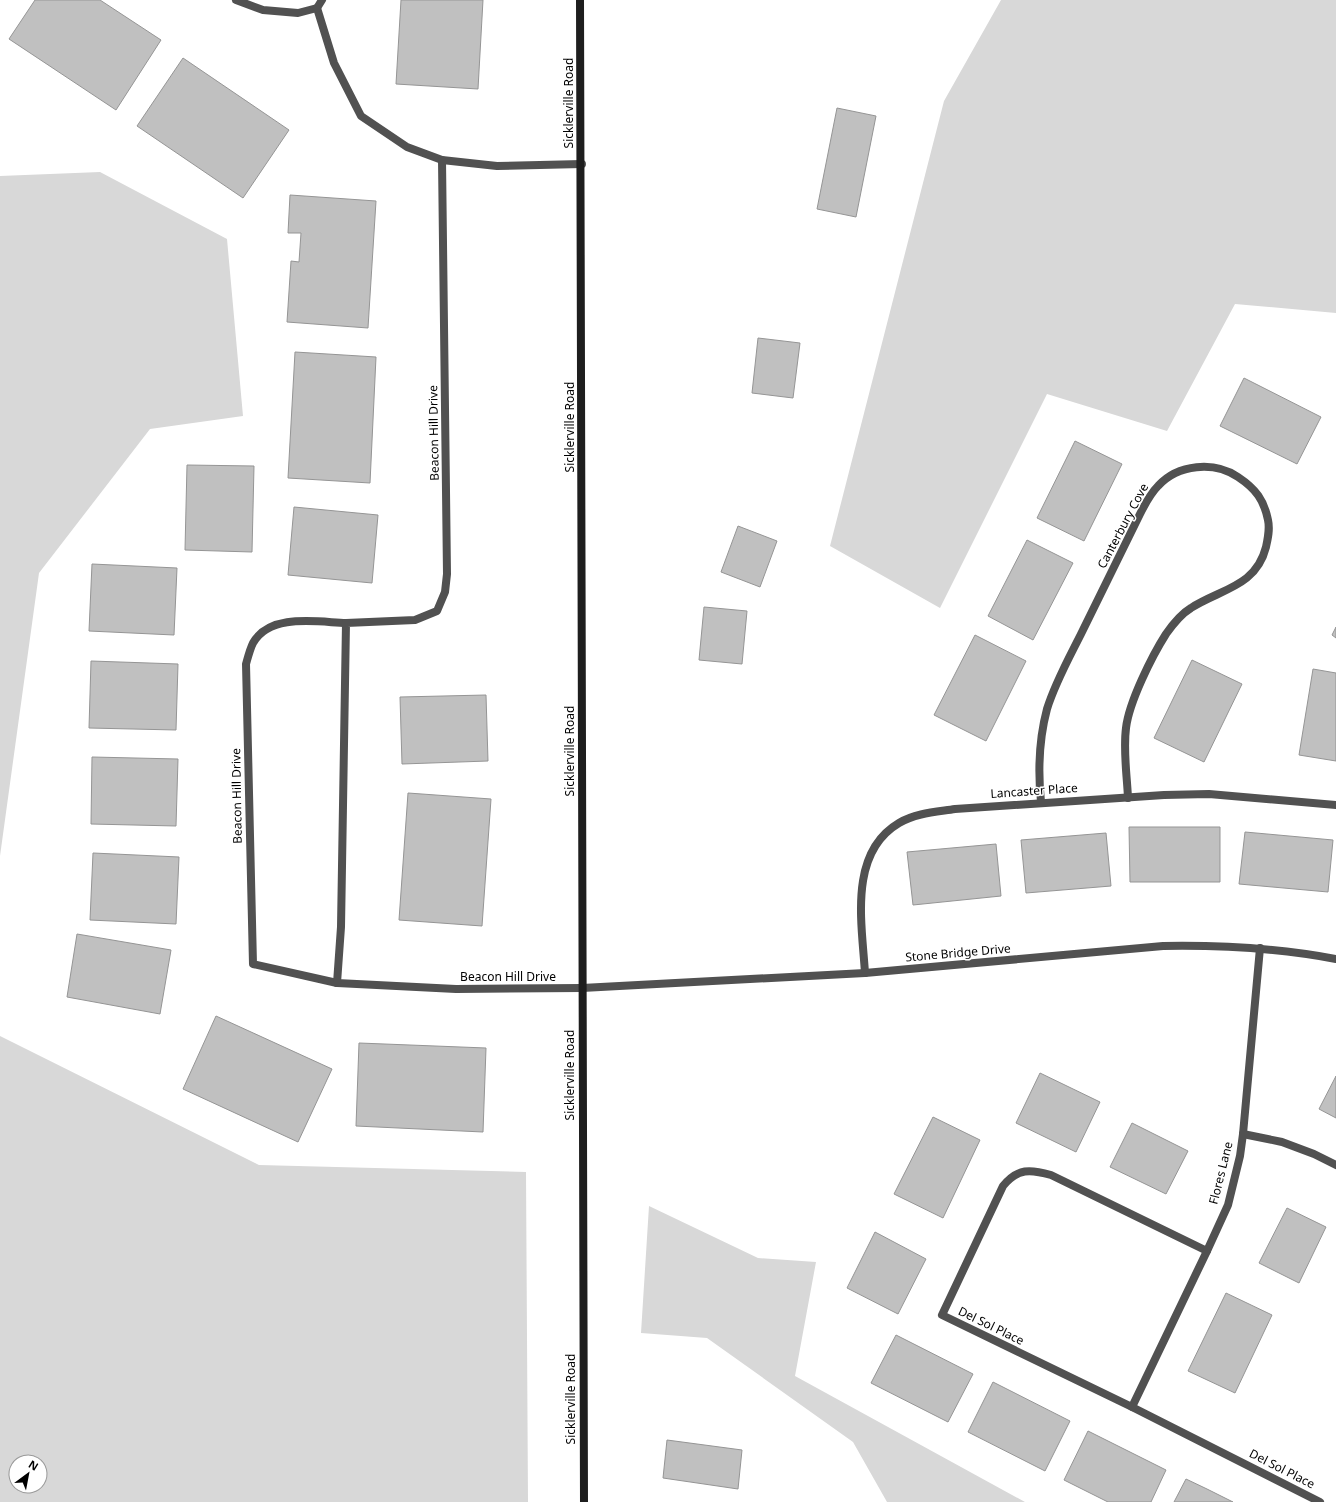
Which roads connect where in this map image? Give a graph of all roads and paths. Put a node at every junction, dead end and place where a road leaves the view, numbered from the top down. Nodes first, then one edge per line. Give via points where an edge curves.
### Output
1 (236, 0) edge
2 (322, 0) edge
3 (580, 0) edge
4 (317, 8) junction
5 (442, 160) junction
6 (582, 164) junction
7 (346, 623) junction
8 (1128, 798) junction
9 (1041, 802) junction
10 (1336, 805) edge
11 (1260, 948) junction
12 (1336, 959) edge
13 (865, 973) junction
14 (337, 983) junction
15 (582, 988) junction
16 (1243, 1134) junction
17 (1336, 1165) edge
18 (1207, 1251) junction
19 (1132, 1407) junction
20 (584, 1502) edge
21 (1320, 1502) edge

1 - 4 street via 263,10 298,13
2 - 4 street
3 - 6 main road, Sicklerville Road
4 - 5 street via 334,63 361,116 407,147
5 - 6 street via 497,166
5 - 7 street, Beacon Hill Drive via 447,574 445,592 437,611 414,620
6 - 15 main road, Sicklerville Road
7 - 14 street via 341,927
7 - 14 street, Beacon Hill Drive via 289,622 267,628 254,643 246,664 253,964
8 - 9 street, Lancaster Place
8 - 9 street, Canterbury Cove via 1125,740 1128,717 1160,644 1182,615 1204,600 1240,583 1259,565 1264,552 1269,524 1266,508 1259,495 1237,476 1214,467 1190,468 1167,478 1152,493 1140,514 1069,658 1048,708 1040,757
8 - 10 street, Lancaster Place via 1209,794
9 - 13 street, Lancaster Place via 955,808 921,814 899,823 887,832 870,854 865,867 862,902
11 - 12 street, Stone Bridge Drive
11 - 13 street, Stone Bridge Drive via 1162,946
11 - 16 street, Flores Lane
13 - 15 street, Stone Bridge Drive
14 - 15 street, Beacon Hill Drive via 456,989
15 - 20 main road, Sicklerville Road
16 - 17 street via 1282,1142
16 - 18 street, Flores Lane via 1228,1205
18 - 19 street, Flores Lane
18 - 19 street, Del Sol Place via 1051,1175 1034,1170 1018,1172 1003,1186 942,1315
19 - 21 street, Del Sol Place

